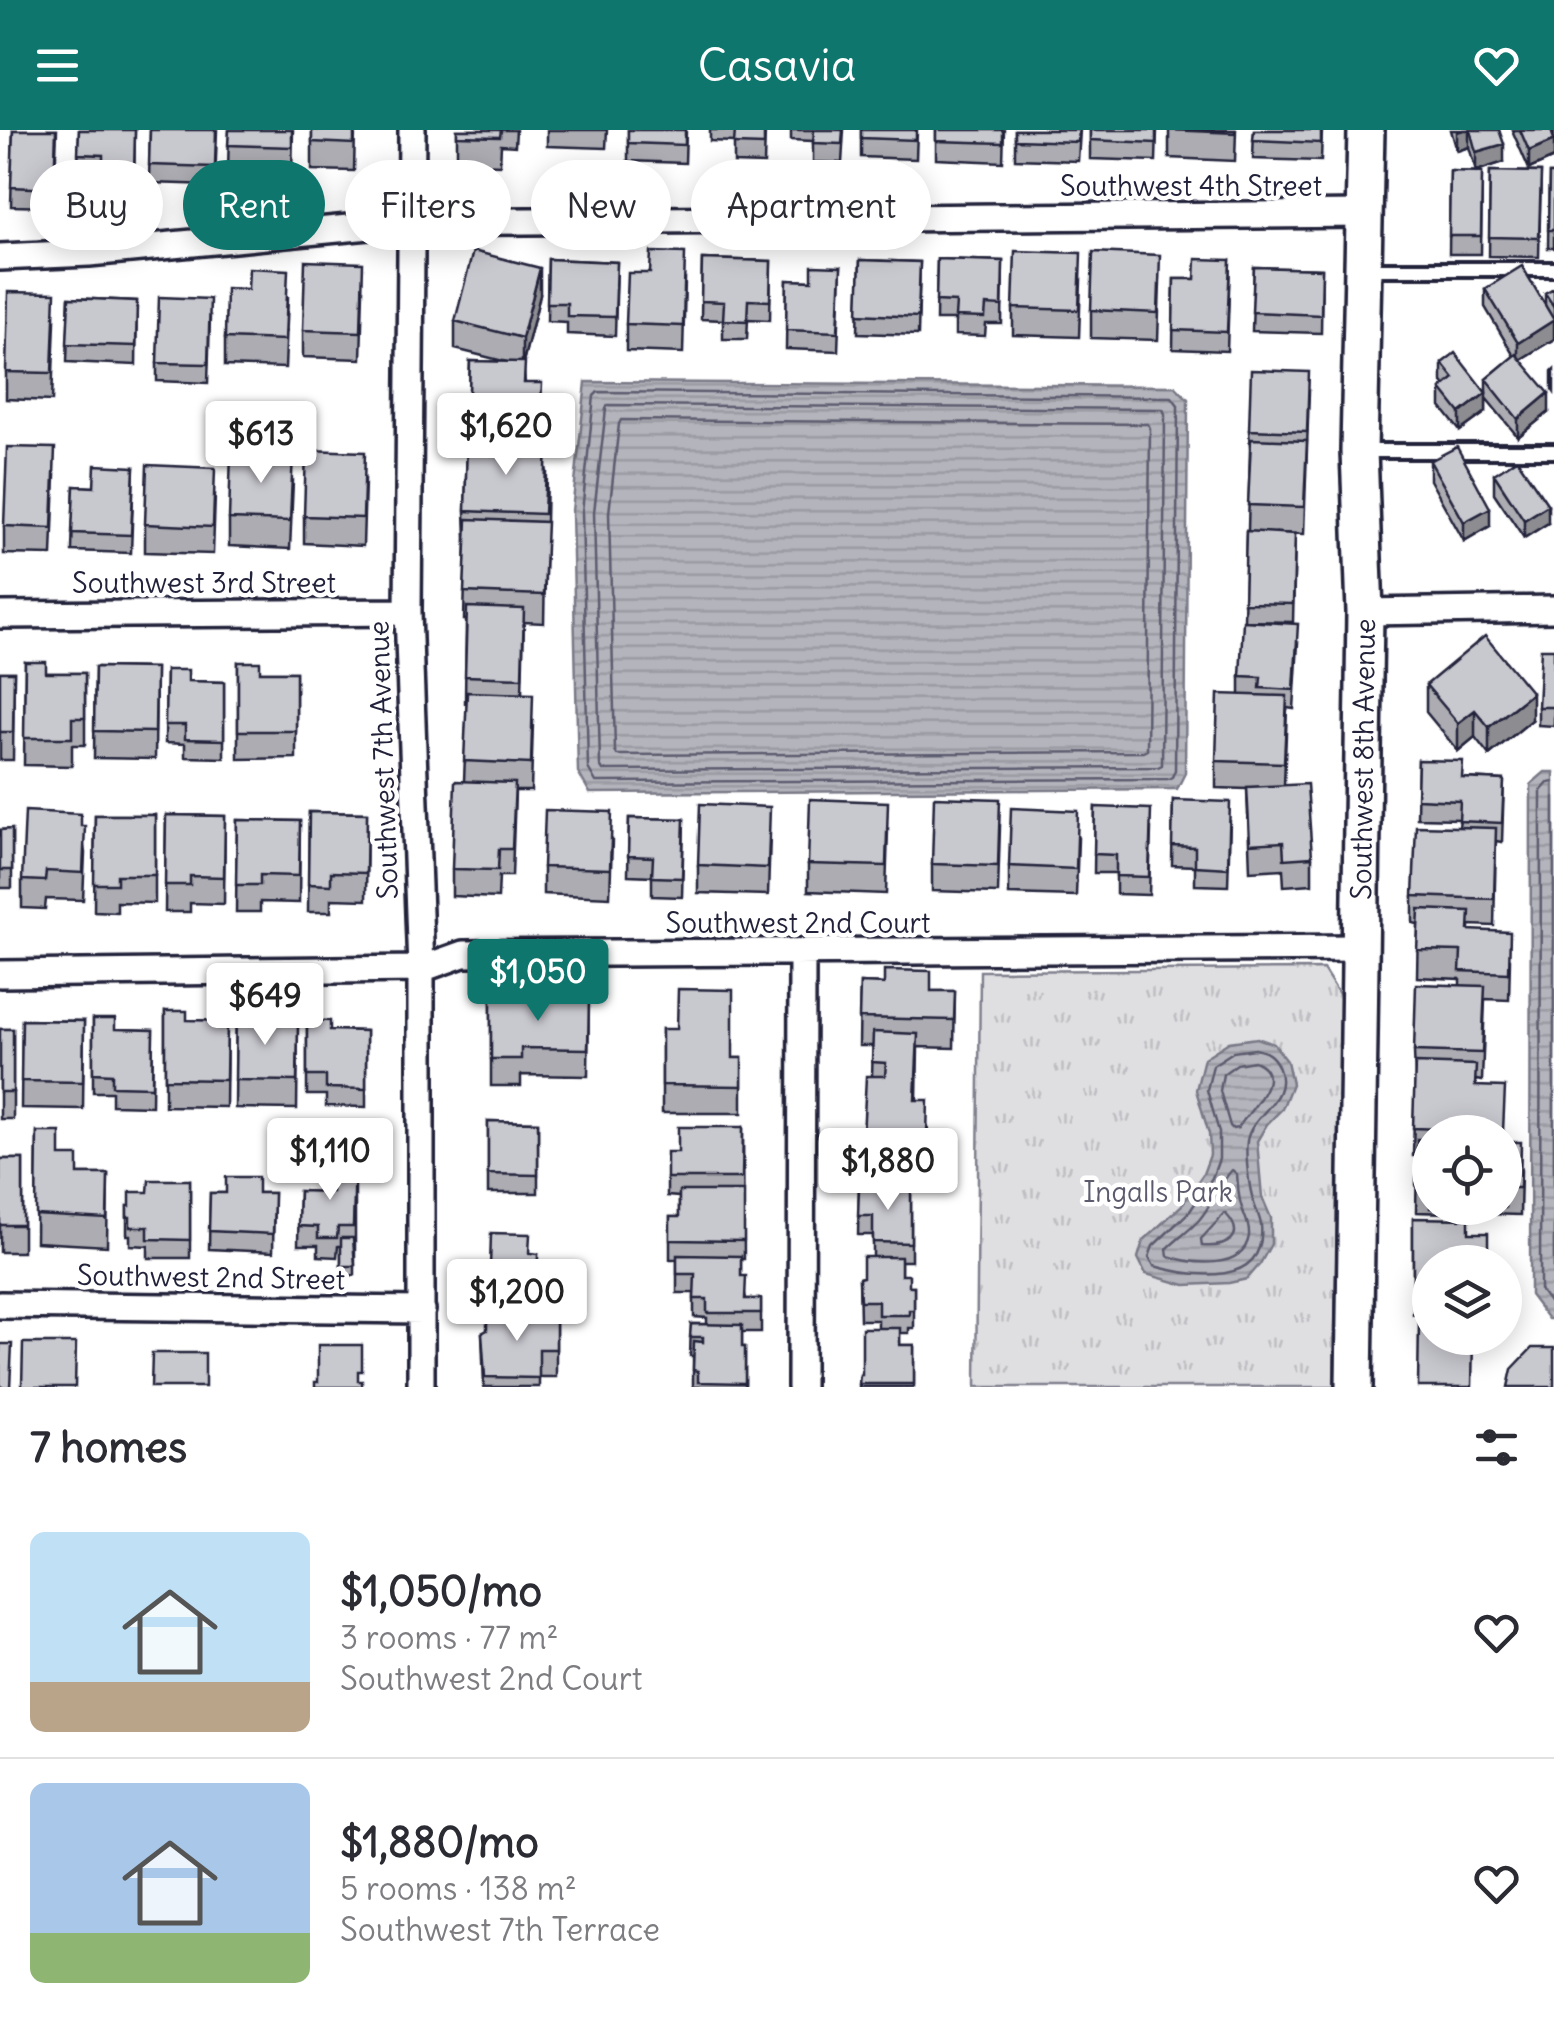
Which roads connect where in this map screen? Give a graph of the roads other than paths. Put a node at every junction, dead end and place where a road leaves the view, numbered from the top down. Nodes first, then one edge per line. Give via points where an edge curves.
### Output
1 (412, 130) edge
2 (1366, 130) edge
3 (411, 160) edge
4 (1364, 214) junction
5 (511, 221) edge
6 (345, 228) edge
7 (410, 250) edge
8 (0, 257) edge
9 (1364, 268) junction
10 (1554, 269) edge
11 (1359, 450) junction
12 (1554, 450) edge
13 (1554, 609) edge
14 (408, 612) junction
15 (1365, 612) junction
16 (0, 615) edge
17 (1360, 948) junction
18 (802, 953) junction
19 (421, 970) junction
20 (0, 974) edge
21 (0, 1304) edge
22 (422, 1310) junction
23 (422, 1387) edge
24 (800, 1387) edge
25 (1354, 1387) edge

1 - 3 street, Southwest 7th Avenue
2 - 4 street, Southwest 8th Avenue
4 - 5 street, Southwest 4th Street
4 - 9 street, Southwest 8th Avenue
6 - 8 street, Southwest 4th Street
7 - 14 street, Southwest 7th Avenue
9 - 10 lane
9 - 11 street, Southwest 8th Avenue
11 - 12 lane
11 - 15 street, Southwest 8th Avenue
13 - 15 street
14 - 16 street, Southwest 3rd Street
14 - 19 street, Southwest 7th Avenue
15 - 17 street, Southwest 8th Avenue
17 - 18 street, Southwest 2nd Court
17 - 25 street, Southwest 8th Avenue
18 - 19 street, Southwest 2nd Court via 464,954
18 - 24 street
19 - 20 street, Southwest 2nd Court
19 - 22 street, Southwest 7th Avenue
21 - 22 street, Southwest 2nd Street
22 - 23 street, Southwest 7th Avenue

